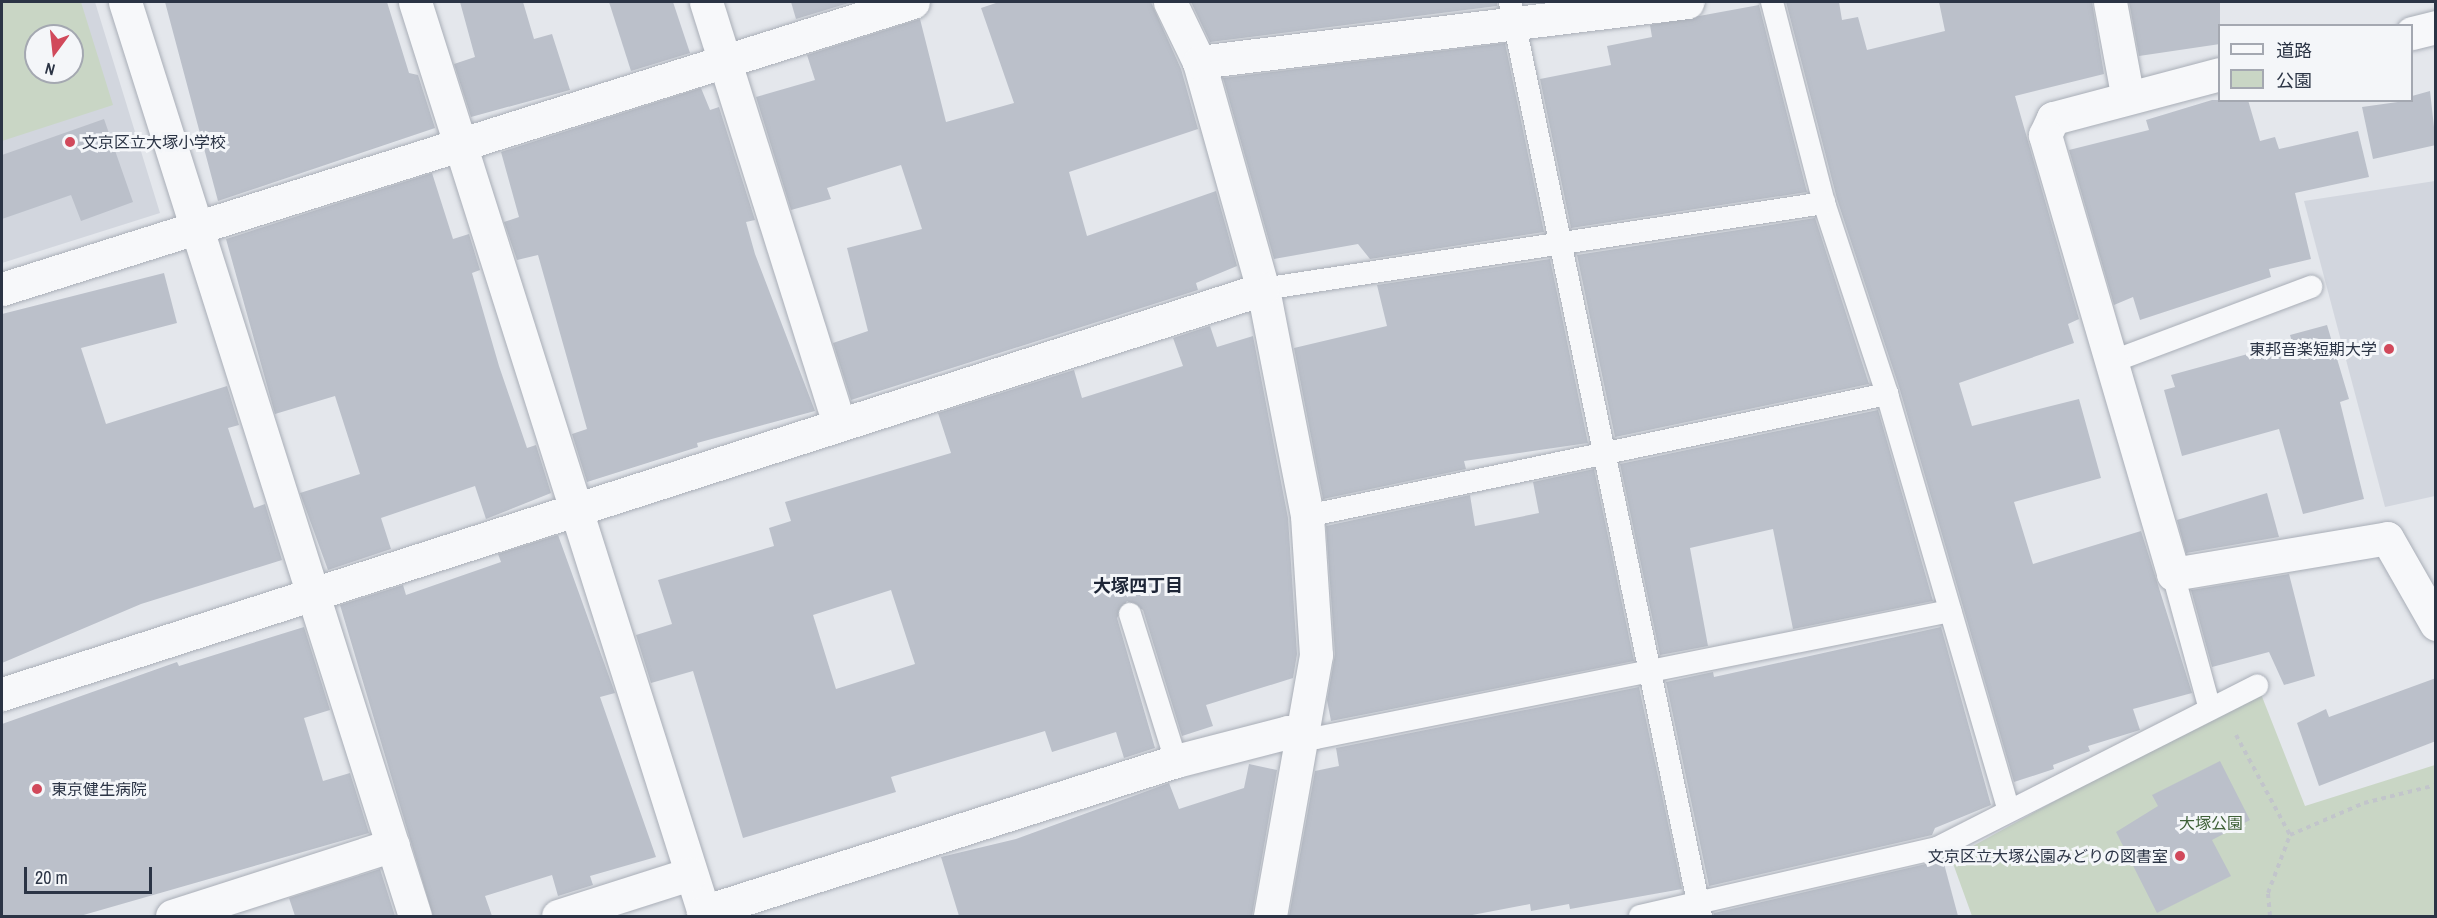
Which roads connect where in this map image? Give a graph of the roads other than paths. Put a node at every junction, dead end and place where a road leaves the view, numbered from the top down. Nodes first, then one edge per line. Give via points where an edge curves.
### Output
1 (125, 2) edge
2 (415, 2) edge
3 (706, 2) edge
4 (913, 2) edge
5 (1170, 2) edge
6 (1687, 2) edge
7 (1772, 2) edge
8 (2110, 2) edge
9 (1512, 13) edge
10 (2436, 27) edge
11 (2413, 33) edge
12 (725, 60) junction
13 (1198, 62) junction
14 (2218, 74) edge
15 (2127, 94) junction
16 (459, 144) junction
17 (1824, 203) junction
18 (198, 228) junction
19 (1563, 241) junction
20 (2311, 287) dead end
21 (2, 289) edge
22 (1263, 289) junction
23 (2111, 362) junction
24 (1887, 394) junction
25 (839, 425) junction
26 (1606, 453) junction
27 (575, 507) junction
28 (1307, 516) junction
29 (2174, 574) junction
30 (311, 592) junction
31 (1950, 610) junction
32 (1130, 614) dead end
33 (2436, 624) edge
34 (1648, 669) junction
35 (2257, 686) dead end
36 (2, 694) edge
37 (2214, 705) junction
38 (1301, 735) junction
39 (1176, 761) junction
40 (2008, 808) junction
41 (393, 845) junction
42 (690, 874) junction
43 (1700, 910) edge
44 (704, 914) edge
45 (172, 916) edge
46 (415, 916) edge
47 (558, 916) edge
48 (1270, 916) edge
49 (1640, 916) edge

1 - 18 street
2 - 16 street
3 - 12 street
4 - 12 street
5 - 13 street
6 - 9 street
7 - 17 lane
8 - 15 street
9 - 13 street
9 - 19 lane
10 - 11 street
12 - 16 street
12 - 25 street
13 - 22 street
14 - 15 street
15 - 23 street via 2053,118 2045,135
16 - 18 street
16 - 27 street
17 - 19 lane
17 - 24 lane
18 - 21 street
18 - 30 street
19 - 22 lane
19 - 26 lane
20 - 23 lane
22 - 25 street
22 - 28 street
23 - 29 street
24 - 26 lane
24 - 31 lane
25 - 27 street
26 - 28 lane
26 - 34 lane
27 - 30 street
27 - 42 street
28 - 38 street via 1316,655
29 - 33 street via 2387,538
29 - 37 lane
30 - 36 street
30 - 41 street
31 - 34 lane
31 - 40 lane
32 - 39 lane
34 - 38 lane via 1316,738
34 - 43 lane
35 - 37 lane
37 - 40 lane
38 - 39 street via 1287,732
38 - 48 street
39 - 44 street
40 - 43 lane via 1937,848
41 - 45 street
41 - 46 street
42 - 44 street
42 - 47 street
43 - 49 lane

